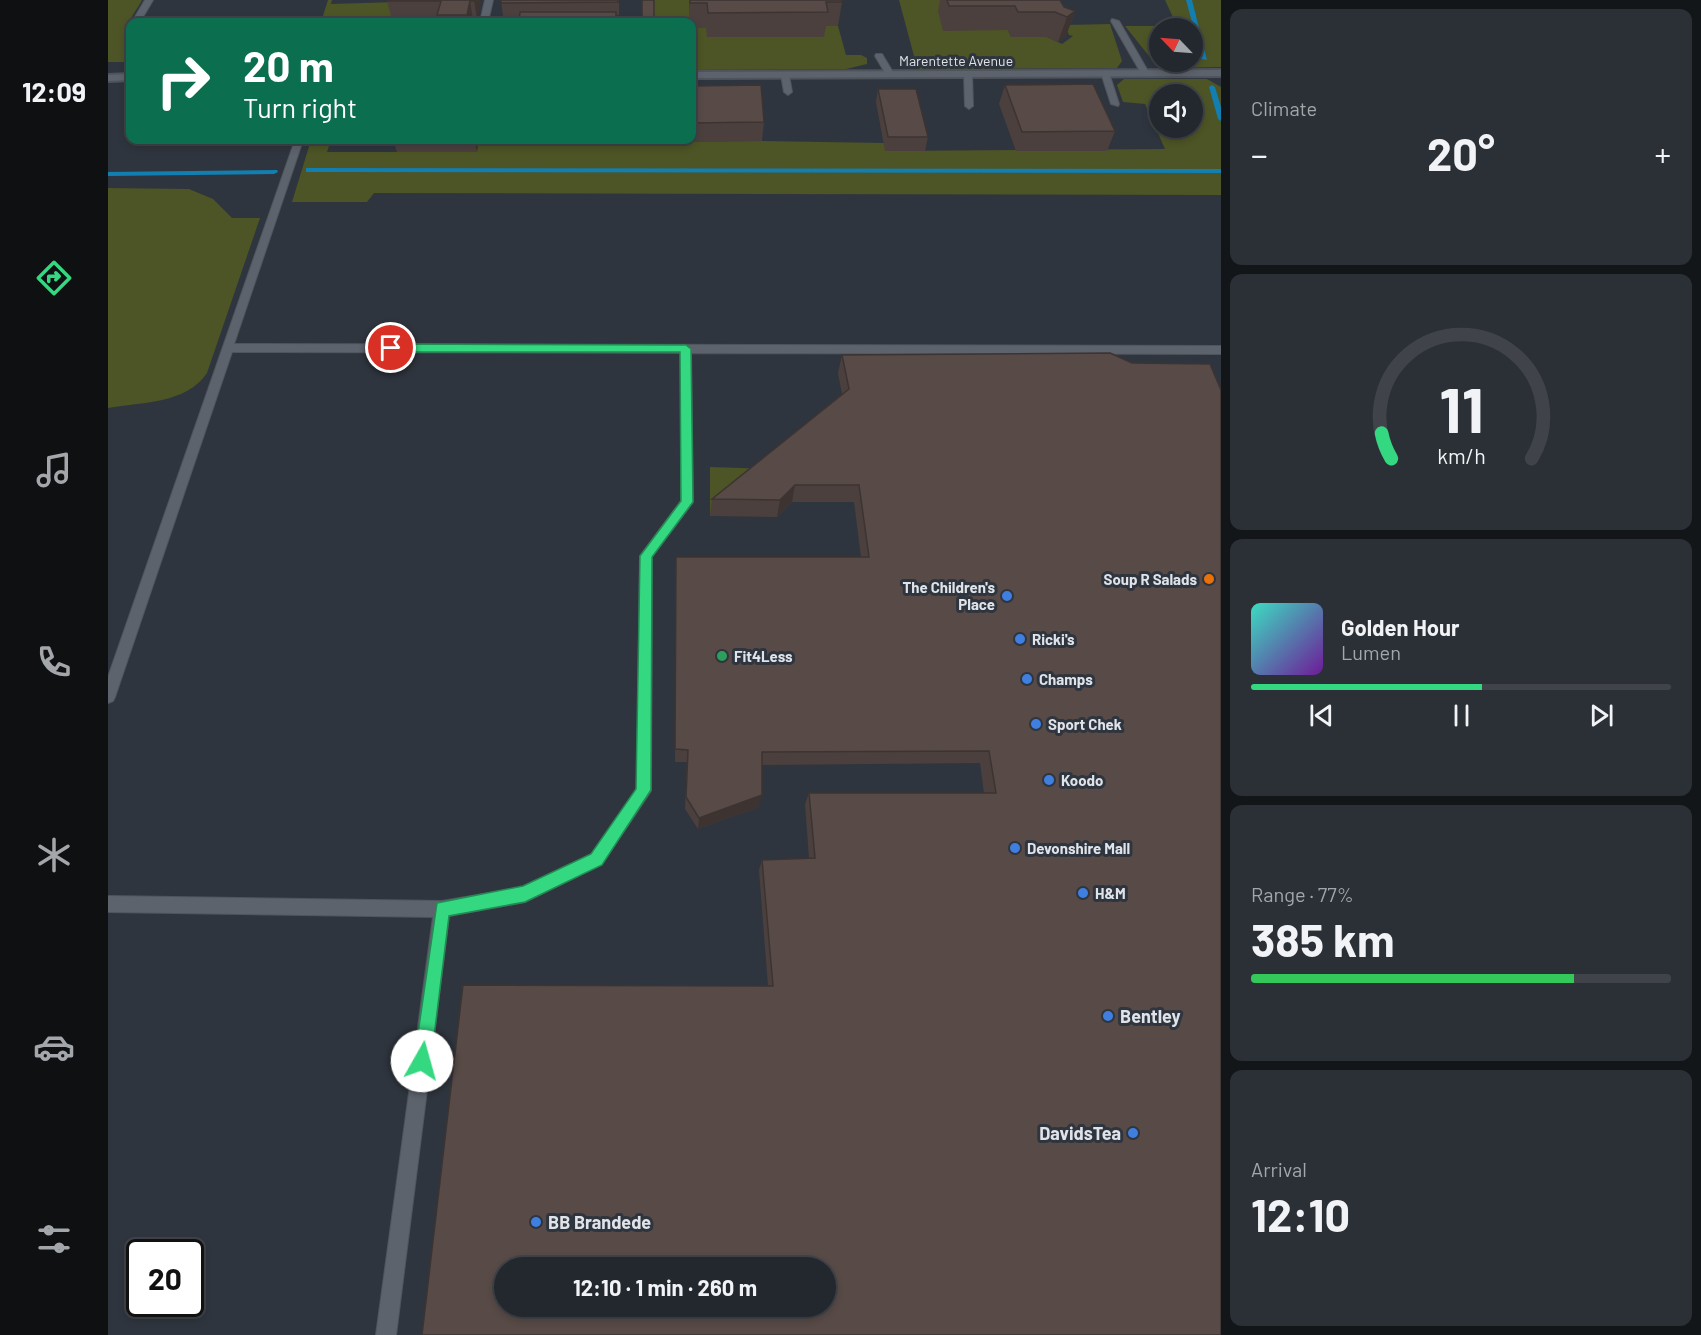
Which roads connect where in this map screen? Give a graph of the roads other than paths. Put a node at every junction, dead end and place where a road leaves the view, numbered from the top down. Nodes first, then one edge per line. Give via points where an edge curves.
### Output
1 (149, 0) edge
2 (489, 0) edge
3 (138, 18) edge
4 (485, 18) edge
5 (1115, 21) dead end
6 (879, 56) dead end
7 (1105, 73) junction
8 (1145, 73) junction
9 (1221, 73) edge
10 (890, 74) junction
11 (968, 74) junction
12 (696, 75) edge
13 (785, 75) junction
14 (126, 77) edge
15 (108, 78) edge
16 (788, 92) dead end
17 (1114, 104) dead end
18 (969, 106) dead end
19 (298, 144) edge
20 (228, 348) junction
21 (686, 349) junction
22 (1221, 350) edge
23 (108, 697) edge
24 (108, 904) edge
25 (442, 909) junction
26 (386, 1335) edge

1 - 3 lane
2 - 4 lane
5 - 8 lane
6 - 10 lane
7 - 8 street, Marentette Avenue
7 - 11 street, Marentette Avenue
7 - 17 lane
8 - 9 street, Marentette Avenue
10 - 11 street, Marentette Avenue
10 - 13 street, Marentette Avenue
11 - 18 lane
12 - 13 street, Marentette Avenue
13 - 16 lane
14 - 15 street
19 - 20 lane
20 - 21 lane
20 - 23 lane
21 - 22 lane
21 - 25 lane via 687,502 646,556 644,790 597,859 525,894
24 - 25 lane
25 - 26 lane

